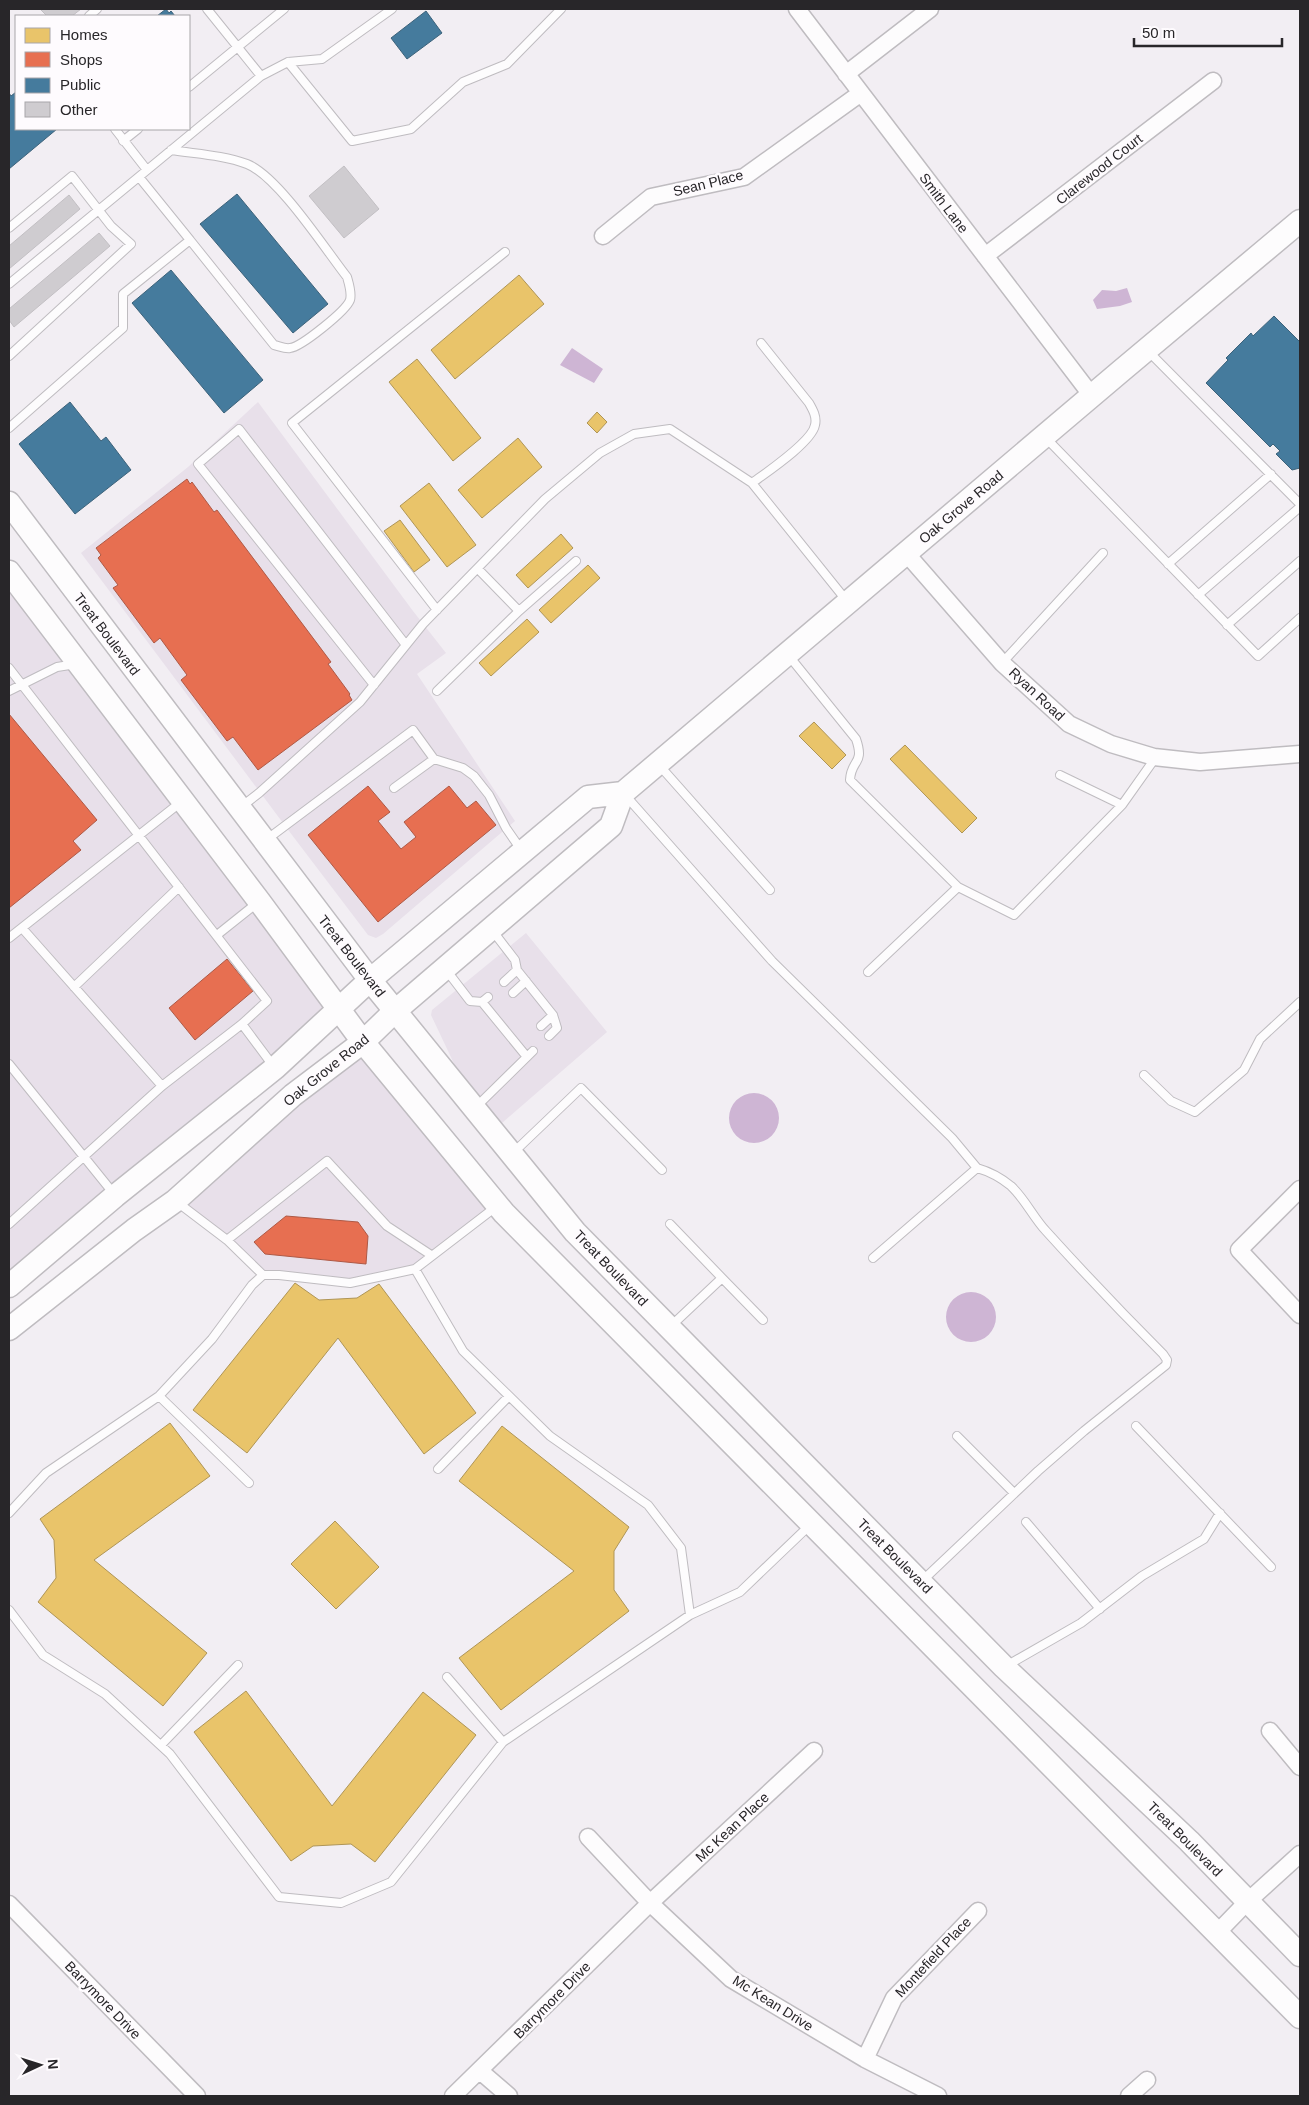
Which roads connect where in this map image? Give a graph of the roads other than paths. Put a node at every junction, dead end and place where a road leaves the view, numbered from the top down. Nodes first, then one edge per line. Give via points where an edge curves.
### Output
1 (207, 9) edge
2 (284, 9) edge
3 (392, 9) edge
4 (561, 9) edge
5 (797, 9) edge
6 (930, 9) edge
7 (237, 47) junction
8 (288, 62) junction
9 (846, 74) junction
10 (260, 76) junction
11 (1213, 81) dead end
12 (190, 86) edge
13 (861, 93) junction
14 (116, 130) edge
15 (137, 130) edge
16 (123, 141) junction
17 (171, 150) junction
18 (146, 170) junction
19 (139, 177) junction
20 (99, 210) junction
21 (1300, 221) edge
22 (9, 228) edge
23 (603, 236) dead end
24 (190, 240) junction
25 (505, 252) dead end
26 (985, 256) junction
27 (9, 284) edge
28 (762, 344) dead end
29 (1147, 350) junction
30 (9, 356) edge
31 (1092, 396) junction
32 (9, 428) edge
33 (1044, 436) junction
34 (1271, 474) junction
35 (752, 483) junction
36 (9, 503) edge
37 (1300, 505) edge
38 (906, 553) junction
39 (1104, 553) dead end
40 (576, 561) dead end
41 (1300, 561) edge
42 (1168, 564) junction
43 (478, 569) junction
44 (9, 572) edge
45 (1198, 595) junction
46 (847, 601) junction
47 (437, 610) junction
48 (520, 611) junction
49 (1300, 618) edge
50 (1227, 625) junction
51 (406, 645) junction
52 (787, 653) junction
53 (78, 663) junction
54 (1002, 663) junction
55 (9, 668) edge
56 (23, 684) junction
57 (374, 685) junction
58 (9, 691) edge
59 (437, 691) dead end
60 (1300, 754) edge
61 (1156, 757) junction
62 (434, 759) junction
63 (658, 763) junction
64 (1060, 775) dead end
65 (394, 788) dead end
66 (623, 793) junction
67 (183, 801) junction
68 (1122, 805) junction
69 (239, 808) junction
70 (140, 835) junction
71 (264, 841) junction
72 (523, 851) junction
73 (180, 887) junction
74 (958, 887) junction
75 (770, 890) dead end
76 (259, 902) junction
77 (22, 928) junction
78 (491, 929) junction
79 (217, 936) junction
80 (9, 938) edge
81 (445, 969) junction
82 (517, 970) junction
83 (868, 972) dead end
84 (370, 980) junction
85 (526, 981) junction
86 (504, 982) dead end
87 (74, 987) junction
88 (513, 993) dead end
89 (1300, 1002) edge
90 (339, 1010) junction
91 (396, 1011) junction
92 (553, 1015) junction
93 (242, 1024) junction
94 (541, 1026) dead end
95 (548, 1036) dead end
96 (525, 1040) dead end
97 (363, 1042) junction
98 (518, 1047) junction
99 (533, 1051) dead end
100 (527, 1057) junction
101 (9, 1064) edge
102 (275, 1068) junction
103 (1144, 1074) dead end
104 (162, 1086) junction
105 (475, 1108) junction
106 (512, 1153) junction
107 (85, 1156) junction
108 (977, 1168) junction
109 (662, 1170) dead end
110 (1300, 1190) edge
111 (115, 1196) junction
112 (175, 1201) junction
113 (498, 1205) junction
114 (9, 1224) edge
115 (670, 1224) dead end
116 (227, 1240) junction
117 (431, 1255) junction
118 (873, 1258) dead end
119 (414, 1269) junction
120 (263, 1275) junction
121 (722, 1278) junction
122 (10, 1282) edge
123 (1300, 1316) edge
124 (763, 1320) dead end
125 (670, 1328) junction
126 (9, 1330) edge
127 (159, 1396) junction
128 (509, 1396) junction
129 (1136, 1426) dead end
130 (957, 1436) dead end
131 (438, 1469) dead end
132 (249, 1483) dead end
133 (1014, 1493) junction
134 (9, 1513) edge
135 (1220, 1513) junction
136 (1026, 1522) dead end
137 (811, 1523) junction
138 (1271, 1567) dead end
139 (921, 1582) junction
140 (1100, 1609) junction
141 (9, 1610) edge
142 (690, 1615) junction
143 (238, 1665) dead end
144 (1004, 1667) junction
145 (447, 1678) dead end
146 (1270, 1731) dead end
147 (503, 1742) junction
148 (161, 1745) junction
149 (814, 1751) dead end
150 (1300, 1767) edge
151 (588, 1836) dead end
152 (1300, 1854) edge
153 (1246, 1902) junction
154 (9, 1904) edge
155 (650, 1904) junction
156 (978, 1910) dead end
157 (1217, 1933) junction
158 (1300, 1955) edge
159 (1300, 2017) edge
160 (865, 2059) junction
161 (480, 2071) junction
162 (1147, 2080) dead end
163 (197, 2096) edge
164 (453, 2096) edge
165 (509, 2096) edge
166 (938, 2096) edge
167 (1129, 2096) edge

1 - 7 lane
2 - 7 lane
3 - 8 lane via 322,59
4 - 8 lane via 507,64 463,82 411,129 391,133 352,140
5 - 9 street, Smith Lane
6 - 9 street
7 - 10 lane
7 - 12 lane
8 - 10 lane
9 - 13 street, Smith Lane
10 - 17 lane
11 - 26 street, Clarewood Court
13 - 23 street, Sean Place via 744,177 651,197
13 - 26 street, Smith Lane
14 - 16 lane
15 - 16 lane
16 - 18 lane
17 - 18 lane
17 - 24 lane via 246,164 260,171 276,186 348,277 350,300 342,312 298,346 288,349 274,345
18 - 19 lane
19 - 20 lane
19 - 24 lane
20 - 22 lane via 72,176
20 - 27 lane
20 - 30 lane via 131,244
21 - 29 main road, Oak Grove Road
24 - 32 lane via 123,294 123,328
25 - 47 lane via 292,423
26 - 31 street, Smith Lane
28 - 35 lane via 809,403 814,411 815,426 797,448
29 - 31 main road, Oak Grove Road
29 - 34 lane
31 - 33 main road, Oak Grove Road
33 - 38 main road, Oak Grove Road
33 - 42 lane
34 - 37 lane
34 - 42 lane
35 - 43 lane via 670,430 634,434 600,453 545,499
35 - 46 lane
36 - 69 main road, Treat Boulevard
37 - 45 lane
38 - 46 main road, Oak Grove Road
38 - 54 street, Ryan Road
39 - 54 lane
40 - 48 lane
41 - 50 lane
42 - 45 lane
43 - 47 lane
43 - 48 lane
44 - 53 main road
45 - 50 lane
46 - 52 main road, Oak Grove Road
47 - 51 lane
48 - 59 lane
49 - 50 lane via 1258,656
51 - 57 lane
51 - 57 lane via 239,429 198,464
52 - 63 main road, Oak Grove Road
52 - 74 lane via 856,739 861,752 850,780
53 - 56 lane via 57,667
53 - 67 main road
54 - 61 street, Ryan Road via 1069,724 1110,744
55 - 56 lane
56 - 58 lane
56 - 70 lane
57 - 69 lane via 360,702 259,794
60 - 61 street, Ryan Road via 1200,762
61 - 68 lane
62 - 65 lane
62 - 71 lane via 413,730
62 - 72 lane via 463,768 474,776
63 - 66 main road, Oak Grove Road
63 - 75 lane
64 - 68 lane
66 - 72 main road via 588,797
66 - 78 main road, Oak Grove Road via 611,826
66 - 108 lane via 772,961 952,1138
67 - 70 lane
67 - 76 main road
68 - 74 lane via 1014,915
69 - 71 main road, Treat Boulevard
70 - 73 lane
70 - 77 lane
71 - 84 main road, Treat Boulevard
72 - 84 main road
73 - 79 lane
73 - 87 lane
74 - 83 lane
76 - 79 lane
76 - 90 main road
77 - 80 lane
77 - 87 lane
78 - 81 main road, Oak Grove Road
78 - 82 lane via 515,960
79 - 93 lane via 267,1001
81 - 91 main road, Oak Grove Road
81 - 98 lane via 470,1001 485,1000
82 - 85 lane
82 - 86 lane
84 - 90 main road
84 - 91 main road, Treat Boulevard
85 - 88 lane
85 - 92 lane
87 - 104 lane
89 - 103 lane via 1260,1039 1244,1070 1195,1112 1171,1101
90 - 97 main road
90 - 102 main road
91 - 97 main road, Oak Grove Road
91 - 105 main road, Treat Boulevard
92 - 94 lane
92 - 95 lane via 556,1028
93 - 102 lane
93 - 104 lane
96 - 98 lane
97 - 112 main road, Oak Grove Road via 293,1095
97 - 113 main road
98 - 100 lane
99 - 100 lane
100 - 105 lane
101 - 107 lane
102 - 111 main road
104 - 107 lane
105 - 106 main road, Treat Boulevard
106 - 109 lane via 580,1088
106 - 125 main road, Treat Boulevard via 576,1232
107 - 111 lane
107 - 114 lane
108 - 118 lane
108 - 133 lane via 997,1175 1012,1187 1090,1281 1167,1360 1166,1365
110 - 123 street via 1239,1250
111 - 122 main road
112 - 116 lane
112 - 126 main road, Oak Grove Road
113 - 117 lane
113 - 137 main road
115 - 121 lane
116 - 117 lane via 327,1161 387,1226
116 - 120 lane
117 - 119 lane
119 - 120 lane via 350,1283
119 - 128 lane via 463,1351
120 - 127 lane via 212,1339
121 - 124 lane
121 - 125 lane
125 - 139 main road, Treat Boulevard
127 - 132 lane
127 - 134 lane via 46,1473
128 - 131 lane
128 - 142 lane via 550,1436 648,1505 681,1548
129 - 135 lane
130 - 133 lane
133 - 139 lane
135 - 138 lane
135 - 140 lane via 1204,1539 1142,1576
136 - 140 lane
137 - 142 lane via 740,1592
137 - 157 main road
139 - 144 main road, Treat Boulevard
140 - 144 lane via 1081,1624
141 - 148 lane via 43,1654 105,1694
142 - 147 lane
143 - 148 lane
144 - 153 main road, Treat Boulevard via 1189,1841
145 - 147 lane
146 - 150 street
147 - 148 lane via 391,1882 341,1903 279,1897
149 - 155 street, Mc Kean Place
151 - 155 street, Mc Kean Drive
152 - 153 street
153 - 157 street
153 - 158 main road, Treat Boulevard
154 - 163 street, Barrymore Drive
155 - 160 street, Mc Kean Drive via 732,1979
155 - 161 street, Barrymore Drive
156 - 160 street, Montefield Place via 894,1998
157 - 159 main road
160 - 166 street, Mc Kean Drive
161 - 164 street, Barrymore Drive
161 - 165 street
162 - 167 street

